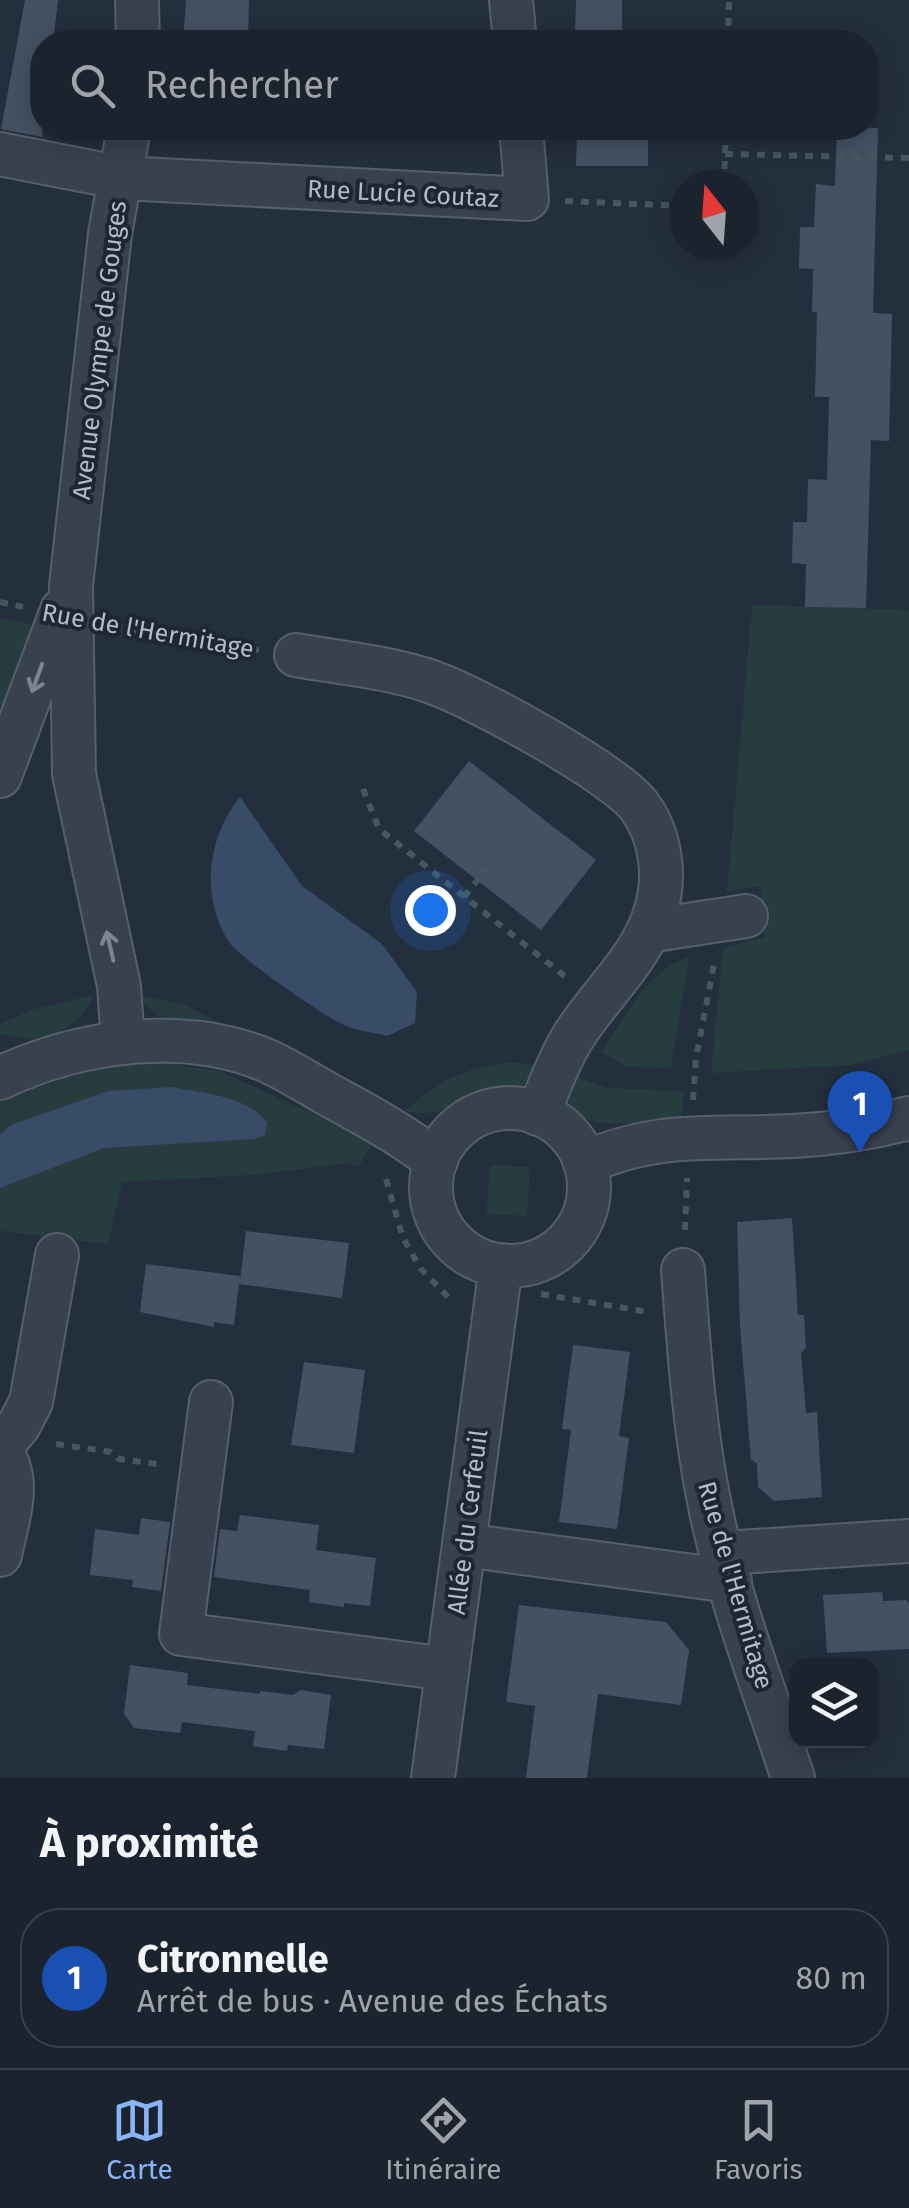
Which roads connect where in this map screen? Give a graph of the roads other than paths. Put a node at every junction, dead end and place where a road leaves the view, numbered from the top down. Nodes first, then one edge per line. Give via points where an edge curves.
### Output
1 (137, 0) edge
2 (511, 0) edge
3 (138, 30) edge
4 (513, 30) edge
5 (127, 140) edge
6 (522, 140) edge
7 (0, 154) edge
8 (122, 178) junction
9 (67, 607) junction
10 (296, 655) road end
11 (0, 776) edge
12 (734, 917) road end
13 (648, 932) junction
14 (123, 1043) junction
15 (0, 1078) edge
16 (538, 1114) junction
17 (909, 1118) edge
18 (436, 1160) junction
19 (586, 1163) junction
20 (56, 1255) dead end
21 (501, 1265) junction
22 (684, 1270) road end
23 (211, 1402) dead end
24 (6, 1441) edge
25 (909, 1541) edge
26 (464, 1545) junction
27 (0, 1555) edge
28 (726, 1567) junction
29 (447, 1669) junction
30 (433, 1778) edge
31 (793, 1778) edge

1 - 3 street
2 - 4 street
5 - 8 street
6 - 8 street, Rue Lucie Coutaz via 527,199
7 - 8 street, Avenue Olympe de Gouges
8 - 9 street, Avenue Olympe de Gouges
9 -> 11 street, Avenue Olympe de Gouges
14 -> 9 street, Avenue Olympe de Gouges via 119,986 74,774
10 - 13 street via 430,681 548,741 623,790 646,816 660,855 660,895
12 - 13 street
13 - 16 street via 572,1037
14 - 15 street via 55,1056
14 - 18 street via 197,1044 269,1062
16 - 18 street via 481,1114 457,1129
16 - 19 street via 567,1133
17 - 19 street via 796,1136 660,1139
18 - 21 street via 432,1196 444,1229 468,1254
19 - 21 street via 588,1200 574,1234 538,1261
20 - 24 street via 31,1402
21 - 26 street, Allée du Cerfeuil
22 - 28 street, Rue de l'Hermitage via 692,1391
23 - 29 street via 180,1634
24 - 27 street via 13,1487
25 - 28 street
26 - 28 street
26 - 29 street, Allée du Cerfeuil
28 - 31 street, Rue de l'Hermitage
29 - 30 street, Allée du Cerfeuil

